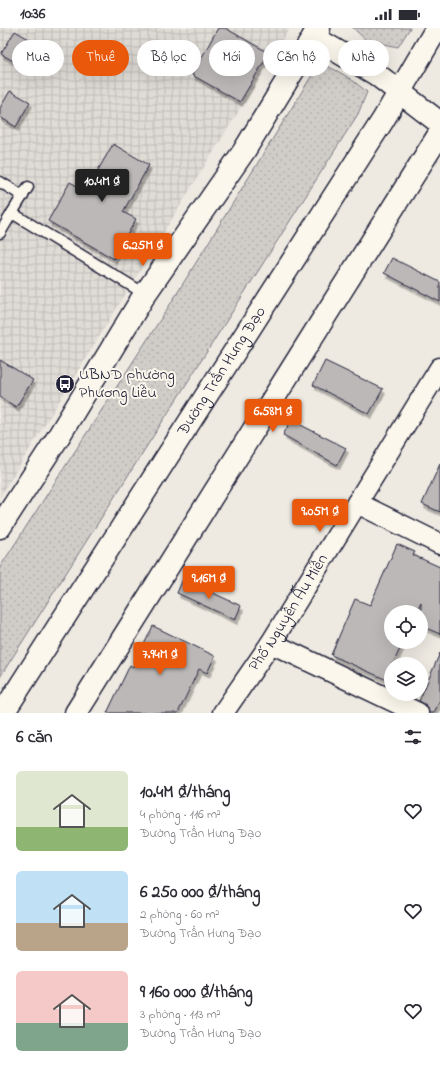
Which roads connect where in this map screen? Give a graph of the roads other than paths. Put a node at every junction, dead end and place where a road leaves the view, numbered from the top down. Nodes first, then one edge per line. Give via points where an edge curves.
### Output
1 (437, 28) edge
2 (316, 32) edge
3 (400, 91) junction
4 (440, 123) edge
5 (440, 133) edge
6 (0, 182) edge
7 (12, 213) junction
8 (0, 233) edge
9 (145, 294) junction
10 (440, 368) edge
11 (357, 503) junction
12 (0, 527) edge
13 (440, 544) edge
14 (271, 643) junction
15 (3, 713) edge
16 (76, 713) edge
17 (223, 713) edge
18 (418, 713) edge

1 - 3 main road, Đường Trần Hưng Đạo
2 - 3 main road
2 - 9 main road via 244,151
3 - 4 main road
3 - 15 main road, Đường Trần Hưng Đạo
5 - 16 main road
6 - 7 lane via 25,192
7 - 8 lane
7 - 9 lane
9 - 12 main road
10 - 11 street, Phố Nguyễn Ấu Miễn
11 - 13 street
11 - 14 street, Phố Nguyễn Ấu Miễn
14 - 17 street, Phố Nguyễn Ấu Miễn
14 - 18 street

